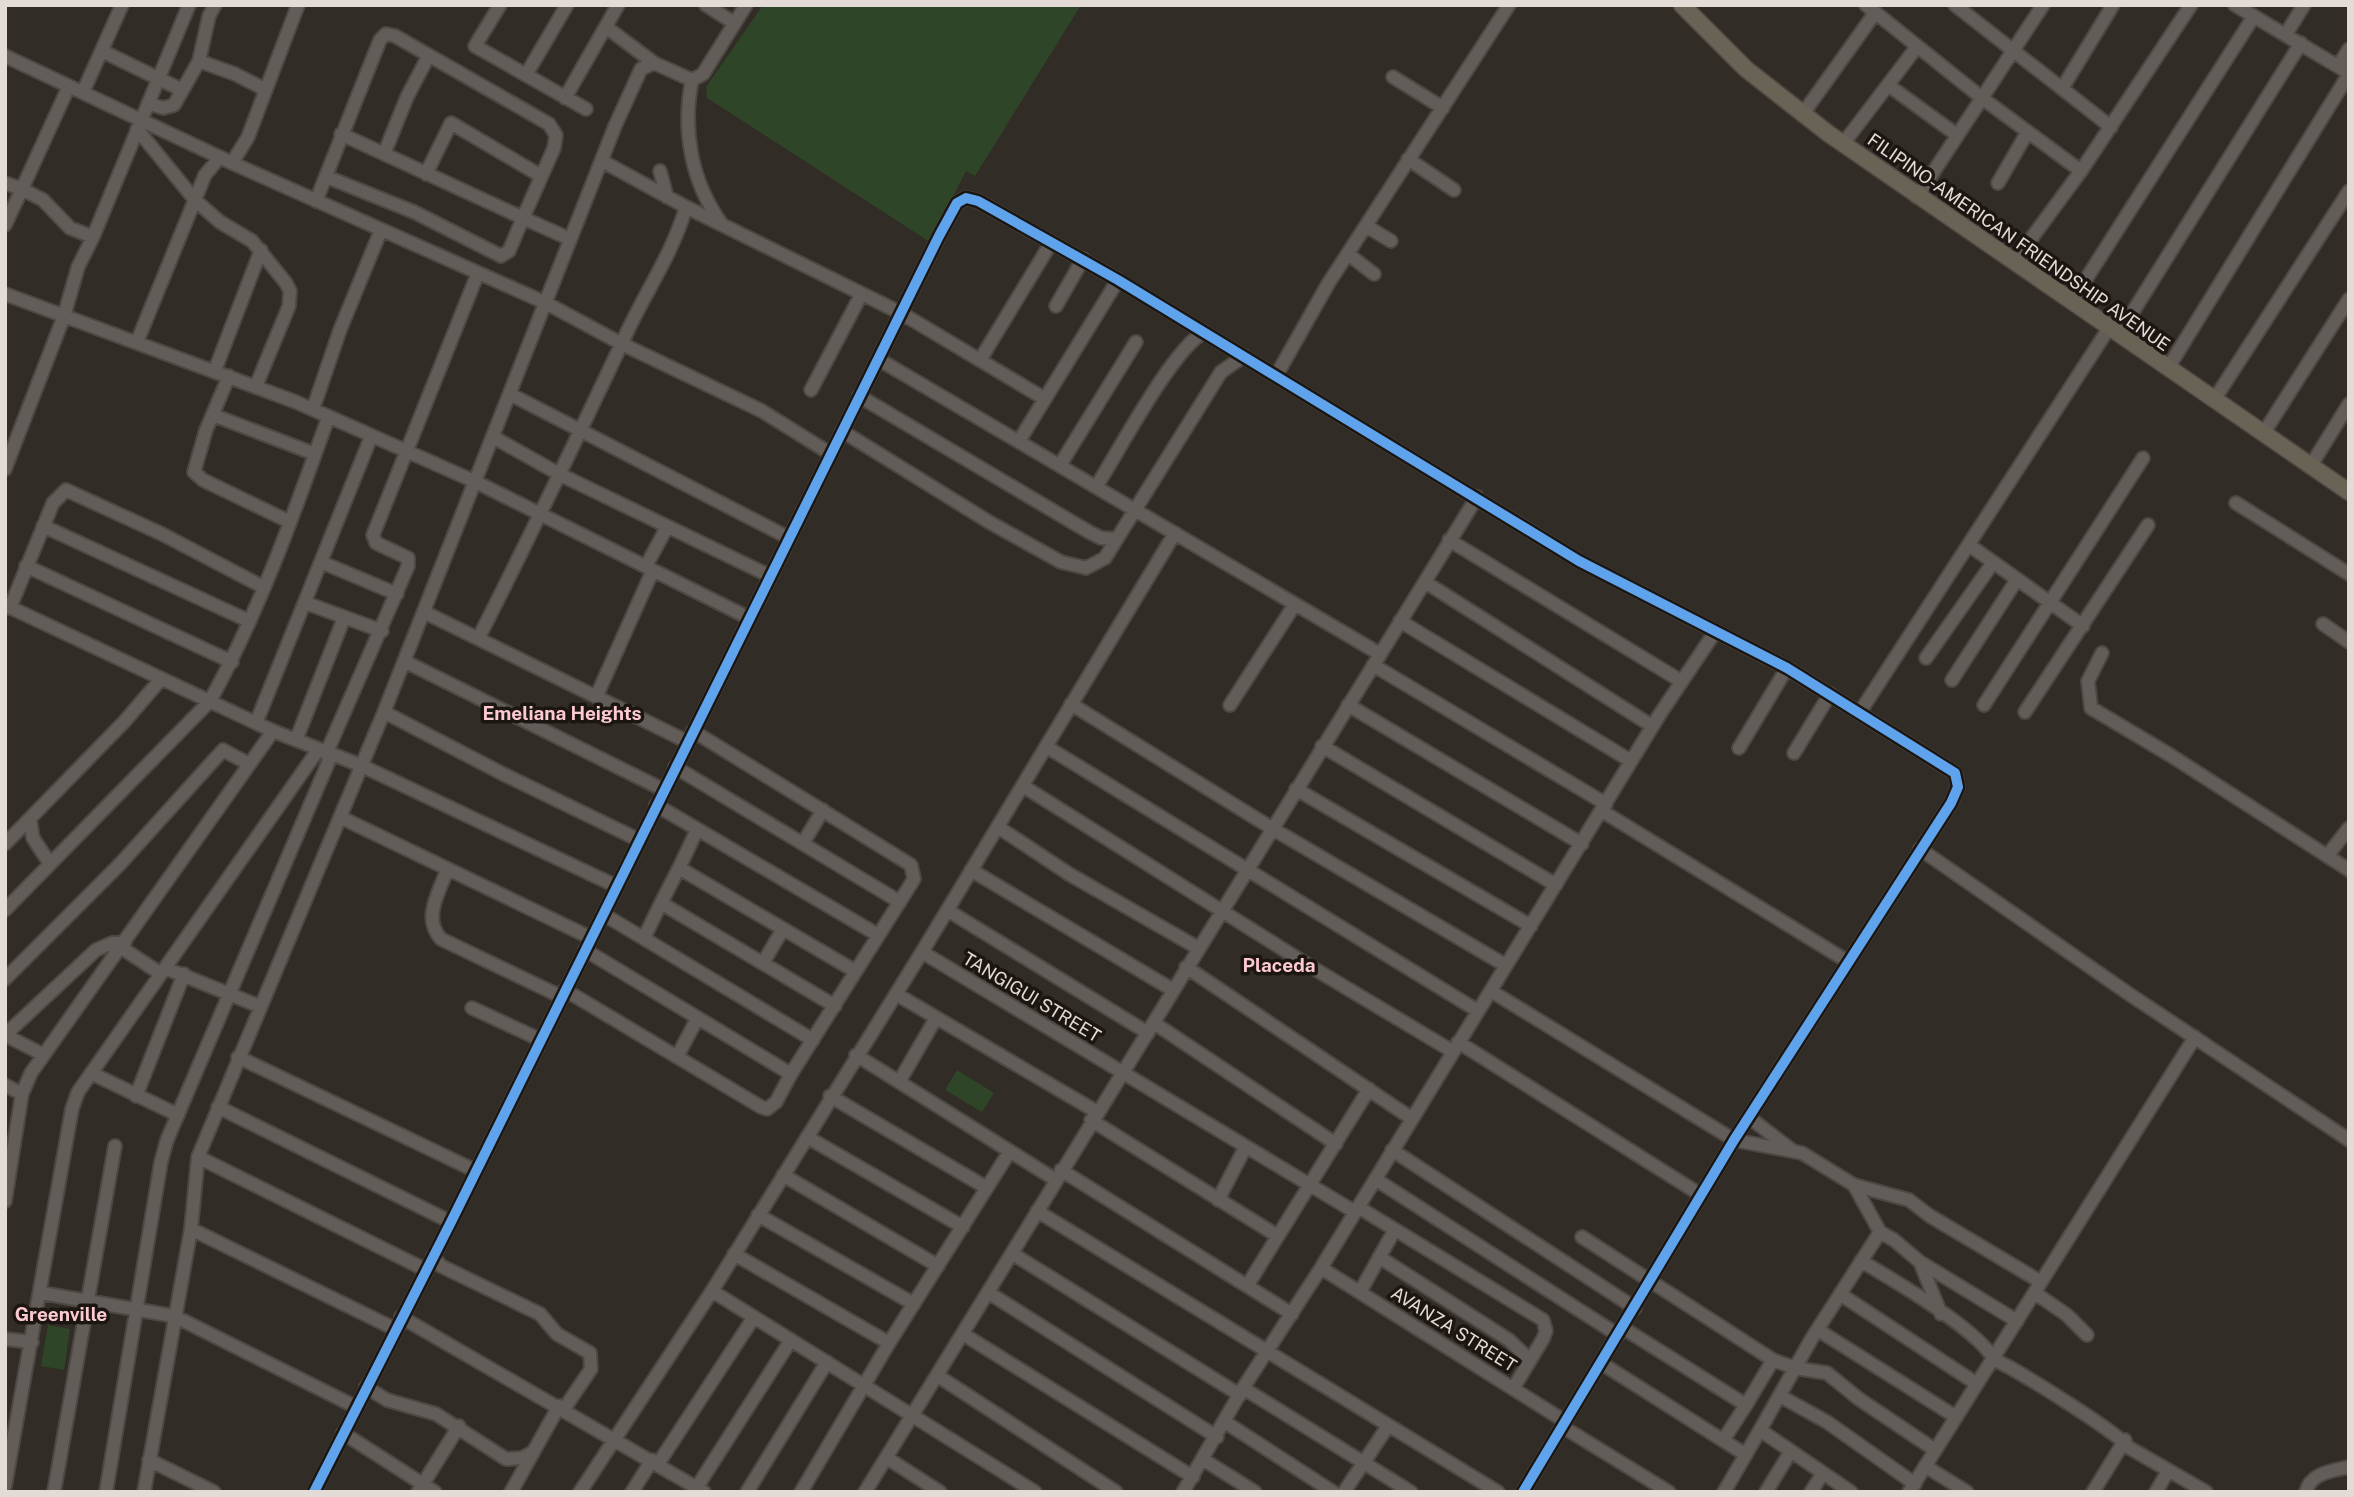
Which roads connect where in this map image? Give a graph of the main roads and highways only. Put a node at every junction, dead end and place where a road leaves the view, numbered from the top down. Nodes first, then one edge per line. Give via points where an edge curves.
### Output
1 (1691, 8) edge
2 (2349, 492) edge

1 - 2 main road, FILIPINO-AMERICAN FRIENDSHIP AVENUE via 1746,69 1802,115

